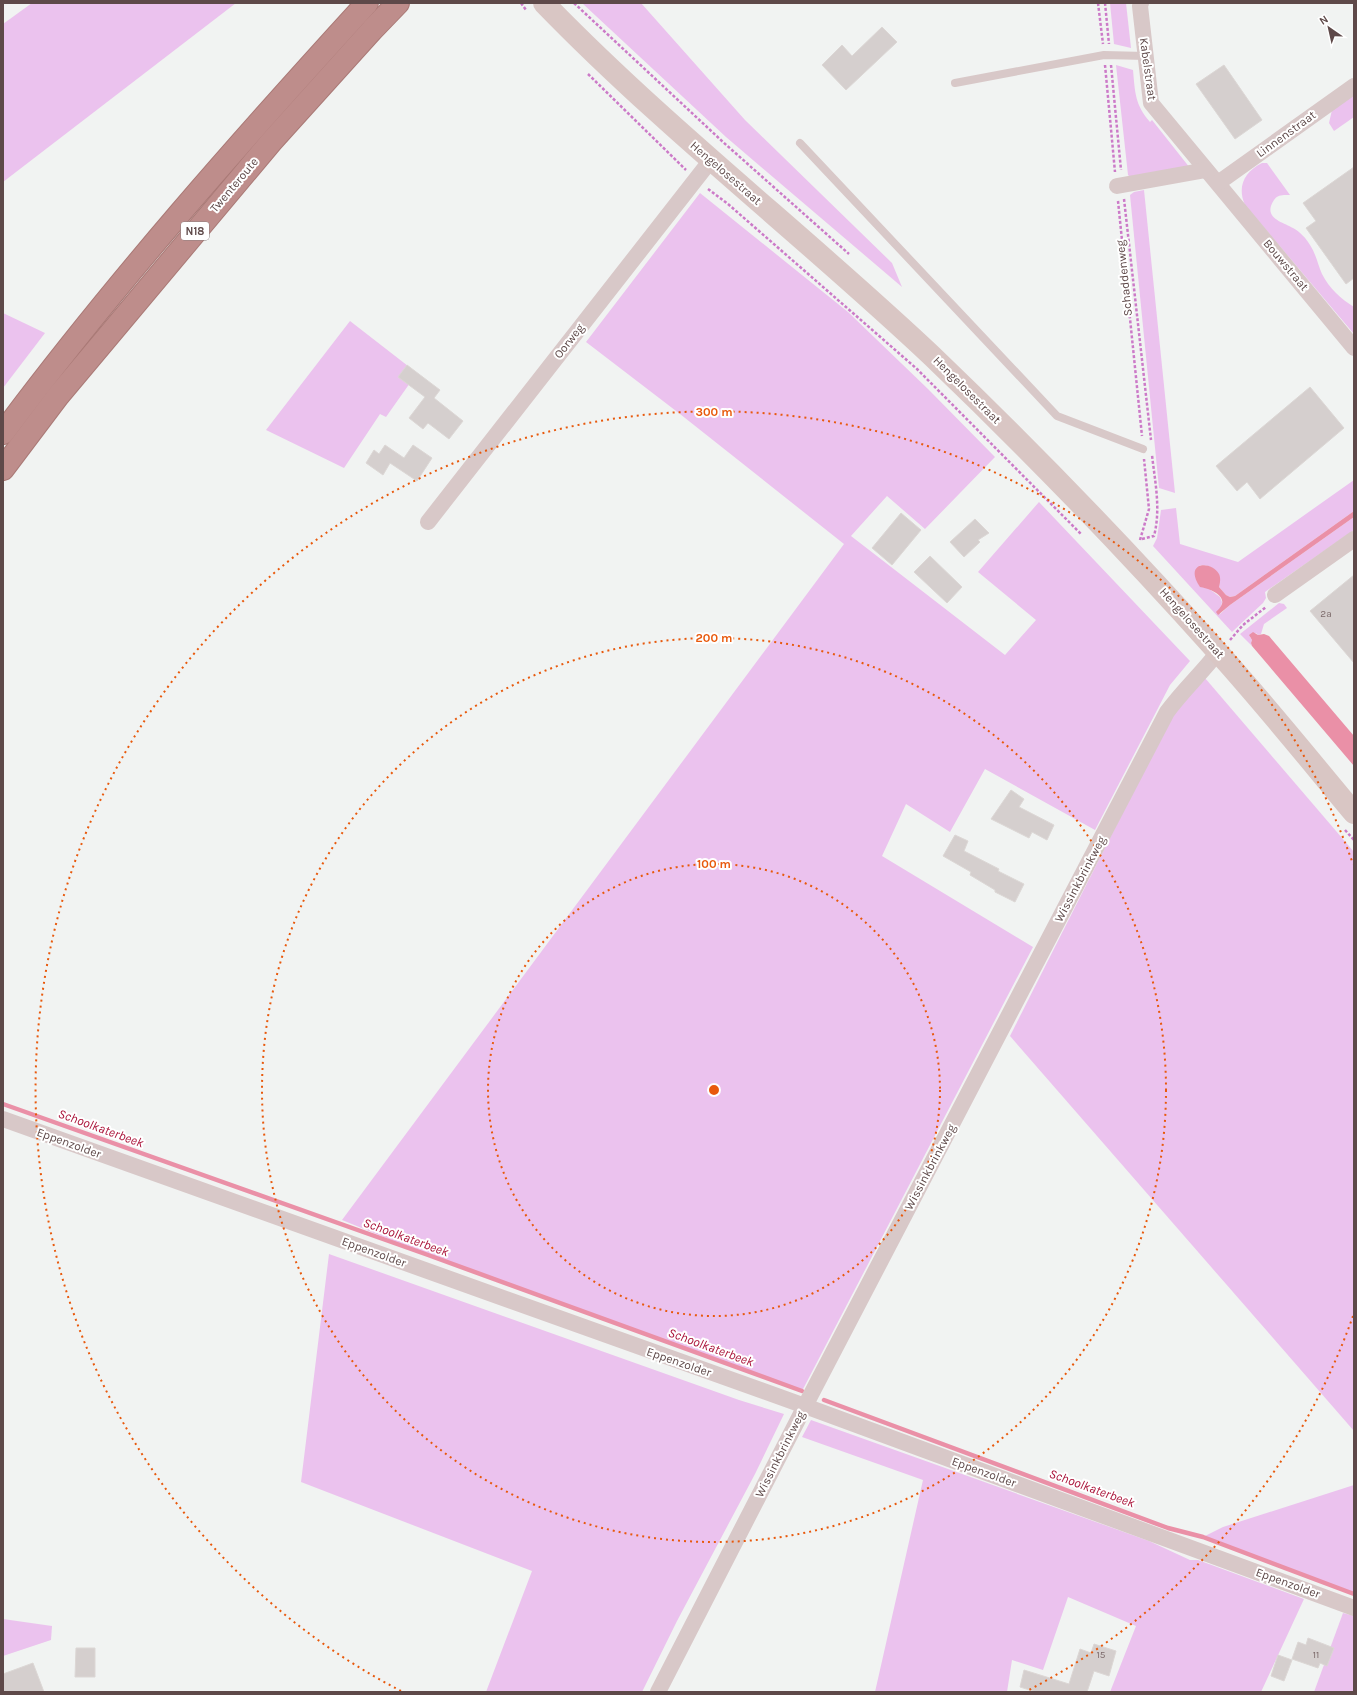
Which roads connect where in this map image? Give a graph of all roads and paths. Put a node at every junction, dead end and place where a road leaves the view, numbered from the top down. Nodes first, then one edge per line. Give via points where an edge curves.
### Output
1 (367, 3) edge
2 (398, 3) edge
3 (521, 3) edge
4 (1098, 3) edge
5 (1105, 3) edge
6 (1141, 3) edge
7 (537, 9) edge
8 (1107, 55) junction
9 (1146, 56) junction
10 (584, 71) dead end
11 (955, 83) dead end
12 (1354, 86) edge
13 (800, 143) dead end
14 (711, 160) junction
15 (1206, 170) junction
16 (696, 180) junction
17 (1218, 183) junction
18 (1120, 186) junction
19 (1354, 348) edge
20 (3, 433) edge
21 (1151, 446) dead end
22 (1143, 449) junction
23 (1152, 454) dead end
24 (3, 469) edge
25 (428, 522) dead end
26 (1084, 536) dead end
27 (1354, 539) edge
28 (1134, 545) junction
29 (1275, 595) joint
30 (1224, 646) junction
31 (1354, 813) edge
32 (3, 1119) edge
33 (805, 1406) junction
34 (1354, 1608) edge
35 (658, 1692) edge

1 - 20 highway, Twenteroute / N18 via 173,221
2 - 24 highway, Twenteroute / N18 via 271,142 58,396
3 - 7 path
4 - 8 path, Schaddenweg
5 - 8 path, Schaddenweg
6 - 9 street, Kabelstraat
7 - 14 main road, Hengelosestraat via 622,79
8 - 9 lane
8 - 11 lane
8 - 18 path, Schaddenweg
8 - 18 path, Schaddenweg
9 - 15 street, Kabelstraat via 1151,103
10 - 16 path, Hengelosestraat
12 - 17 street, Linnenstraat
13 - 22 lane via 1057,416
14 - 16 street, Oorweg
14 - 28 main road, Hengelosestraat via 874,303
15 - 17 street, Kabelstraat
15 - 18 street
16 - 25 street, Oorweg
16 - 26 path, Hengelosestraat via 728,204 917,369
17 - 19 street, Bouwstraat
18 - 21 path, Schaddenweg
18 - 22 path, Schaddenweg
22 - 28 path, Schaddenweg via 1149,509
23 - 28 path via 1158,510 1156,531 1154,536
27 - 29 street
28 - 30 main road, Hengelosestraat
29 - 30 path via 1268,605 1243,625
30 - 31 main road, Hengelosestraat
30 - 33 street, Wissinkbrinkweg via 1181,692 1167,712
32 - 33 street, Eppenzolder
33 - 34 street, Eppenzolder
33 - 35 street, Wissinkbrinkweg

